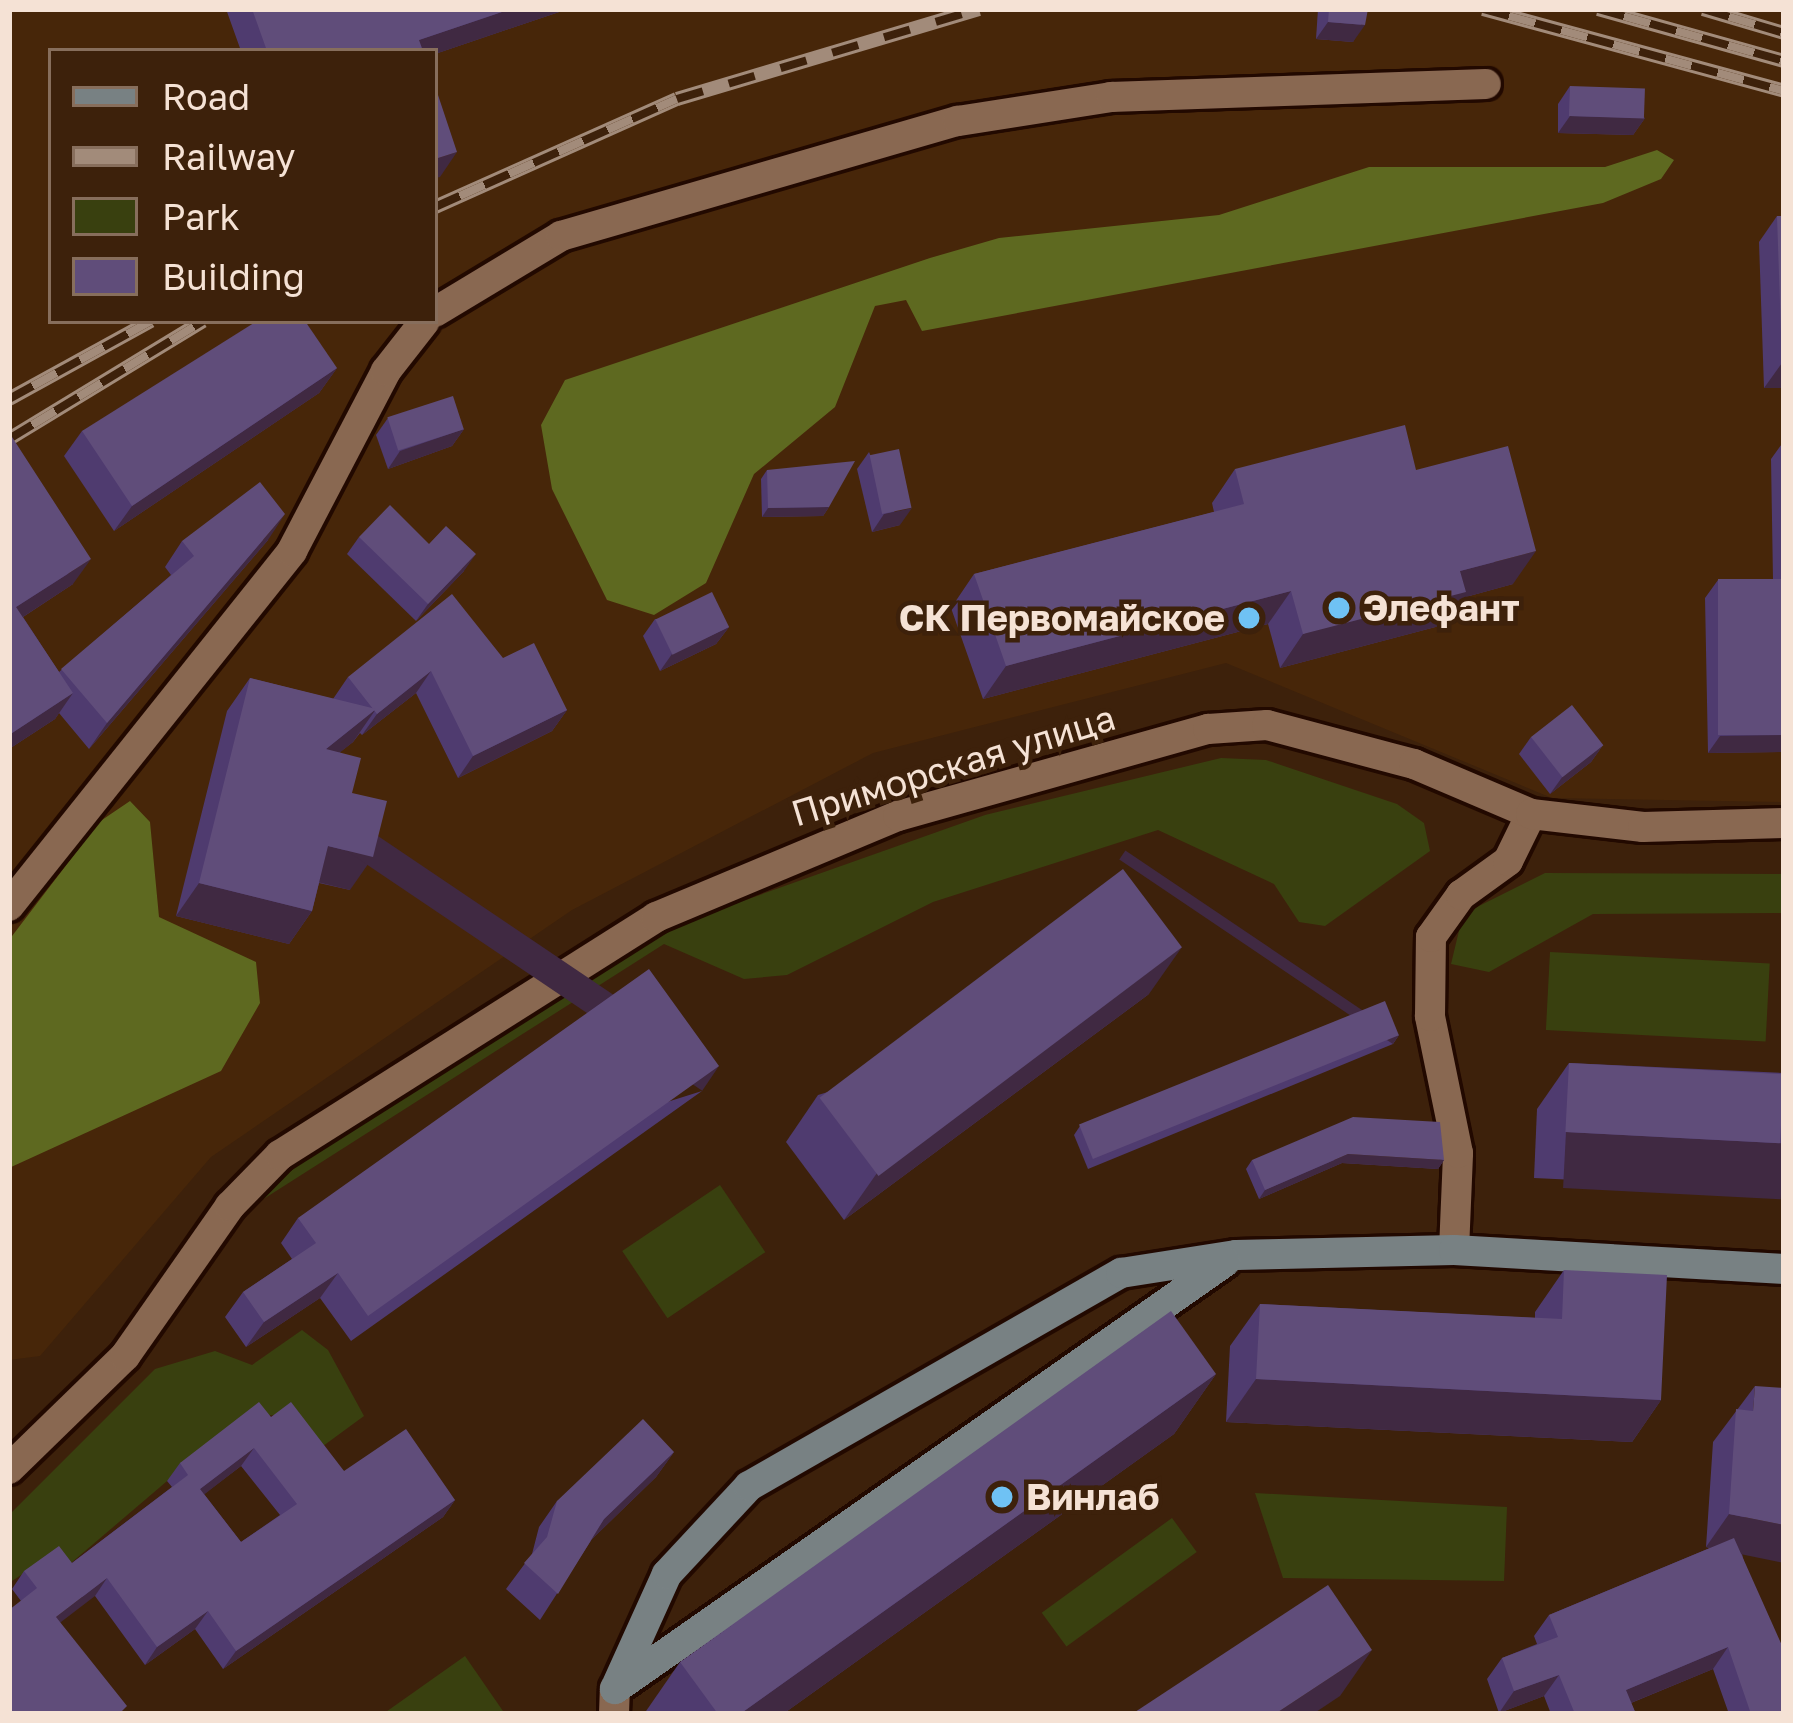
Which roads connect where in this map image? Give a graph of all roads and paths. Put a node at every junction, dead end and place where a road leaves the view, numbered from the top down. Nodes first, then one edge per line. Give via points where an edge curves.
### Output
1 (1486, 84) dead end
2 (438, 310) edge
3 (423, 324) edge
4 (1531, 814) junction
5 (1784, 823) edge
6 (9, 906) edge
7 (1454, 1250) junction
8 (1236, 1255) junction
9 (1784, 1269) edge
10 (9, 1469) edge
11 (615, 1701) edge

1 - 2 street via 1111,98 958,121 561,236
3 - 6 street via 386,370 292,550
4 - 5 street, Приморская улица via 1643,827
4 - 7 street via 1508,860 1451,905 1431,937 1430,1016 1458,1154
4 - 10 street, Приморская улица via 1414,764 1267,725 1208,729 987,787 656,917 371,1092 230,1206 125,1356
7 - 8 main road
7 - 9 main road
8 - 11 main road
8 - 11 main road via 1087,1286 766,1474 668,1574

